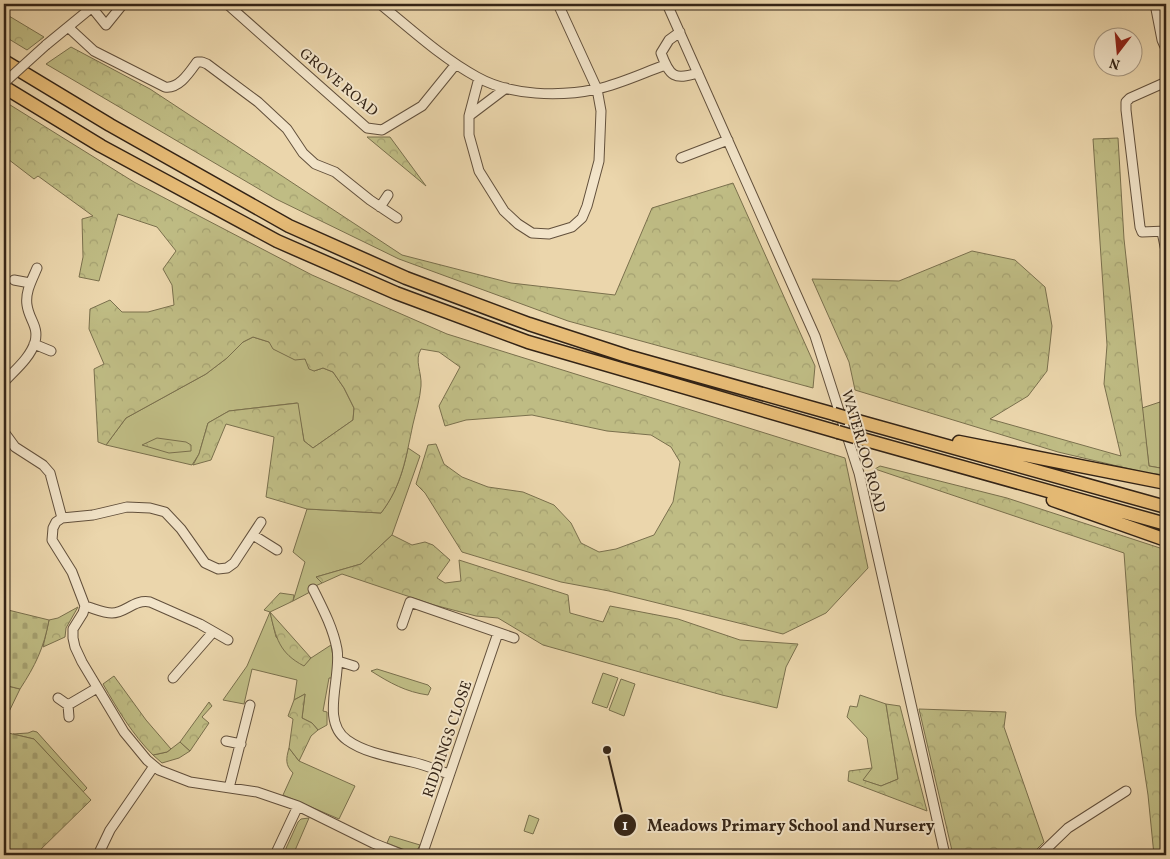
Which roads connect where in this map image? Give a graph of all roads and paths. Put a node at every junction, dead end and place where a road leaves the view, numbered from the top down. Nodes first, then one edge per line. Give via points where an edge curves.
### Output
1 (123, 4) edge
2 (227, 4) edge
3 (380, 4) edge
4 (558, 4) edge
5 (667, 4) edge
6 (1154, 4) edge
7 (92, 5) edge
8 (68, 27) junction
9 (680, 32) junction
10 (1166, 49) edge
11 (4, 61) edge
12 (456, 64) junction
13 (665, 65) junction
14 (698, 73) junction
15 (479, 78) junction
16 (4, 82) edge
17 (1166, 82) edge
18 (4, 86) edge
19 (506, 88) junction
20 (597, 89) junction
21 (469, 116) junction
22 (728, 140) junction
23 (681, 158) dead end
24 (388, 195) dead end
25 (380, 207) junction
26 (397, 218) dead end
27 (1164, 231) edge
28 (1166, 251) edge
29 (37, 268) dead end
30 (14, 280) dead end
31 (30, 283) junction
32 (34, 344) junction
33 (50, 351) dead end
34 (4, 382) edge
35 (852, 419) junction
36 (4, 432) edge
37 (942, 462) junction
38 (1166, 483) edge
39 (1166, 507) edge
40 (62, 518) junction
41 (261, 522) dead end
42 (1166, 524) edge
43 (253, 535) junction
44 (1166, 540) edge
45 (277, 550) dead end
46 (313, 589) dead end
47 (84, 606) junction
48 (402, 624) dead end
49 (214, 632) junction
50 (498, 633) junction
51 (514, 638) dead end
52 (228, 640) dead end
53 (338, 661) junction
54 (354, 666) dead end
55 (174, 678) dead end
56 (97, 688) junction
57 (58, 698) dead end
58 (68, 705) junction
59 (250, 705) dead end
60 (69, 717) dead end
61 (226, 741) dead end
62 (241, 744) junction
63 (154, 766) junction
64 (449, 774) junction
65 (229, 788) junction
66 (1126, 791) dead end
67 (298, 806) junction
68 (98, 855) edge
69 (275, 855) edge
70 (403, 855) edge
71 (422, 855) edge
72 (945, 855) edge
73 (1040, 855) edge

1 - 7 street via 106,25
2 - 12 street, GROVE ROAD via 367,128 382,130 422,106
3 - 12 street
4 - 20 street
5 - 9 street, WATERLOO ROAD
6 - 10 street
7 - 8 street
8 - 16 street, bridge
8 - 25 street via 94,51 165,87 177,85 197,62 207,64 287,129 315,164 336,172
9 - 13 street via 669,40 661,54
9 - 14 street, WATERLOO ROAD
11 - 35 highway, bridge via 288,226 406,278 627,356
12 - 15 street
13 - 14 street via 670,74 682,78
13 - 20 street
14 - 22 street, WATERLOO ROAD
15 - 19 street
15 - 21 street
17 - 27 street via 1126,102 1140,227 1142,232
18 - 37 highway, bridge via 101,146 278,241 396,293 528,342
19 - 20 street via 550,95
19 - 21 street
20 - 21 street via 601,137 587,206 582,218 561,232 532,232 504,211 479,171 469,135
22 - 23 street
22 - 72 street, WATERLOO ROAD via 814,336 859,473
24 - 25 street
25 - 26 street
27 - 28 street
29 - 31 street
30 - 31 street
31 - 32 street via 27,306 36,332
32 - 33 street
32 - 34 street
35 - 38 highway
35 - 39 highway
36 - 40 street via 15,447 50,473
37 - 42 highway
37 - 44 highway
40 - 43 street via 93,515 121,507 161,511 176,523 206,563 218,569 234,563
40 - 47 street via 53,528 52,540 72,572
41 - 43 street
43 - 45 street
46 - 53 street via 336,641
47 - 49 street via 114,613 146,601
47 - 56 street via 74,625 73,638
48 - 50 street via 410,602
49 - 52 street
49 - 55 street
50 - 51 street
50 - 64 street, RIDDINGS CLOSE
53 - 54 street
53 - 64 street via 334,722 343,738 371,752
56 - 58 street
56 - 63 street via 124,732
57 - 58 street
58 - 60 street
59 - 62 street
61 - 62 street
62 - 65 street
63 - 65 street via 190,782
63 - 68 street via 110,830
64 - 71 street, RIDDINGS CLOSE
65 - 67 street via 257,792
66 - 73 street via 1068,828
67 - 69 street
67 - 70 street

